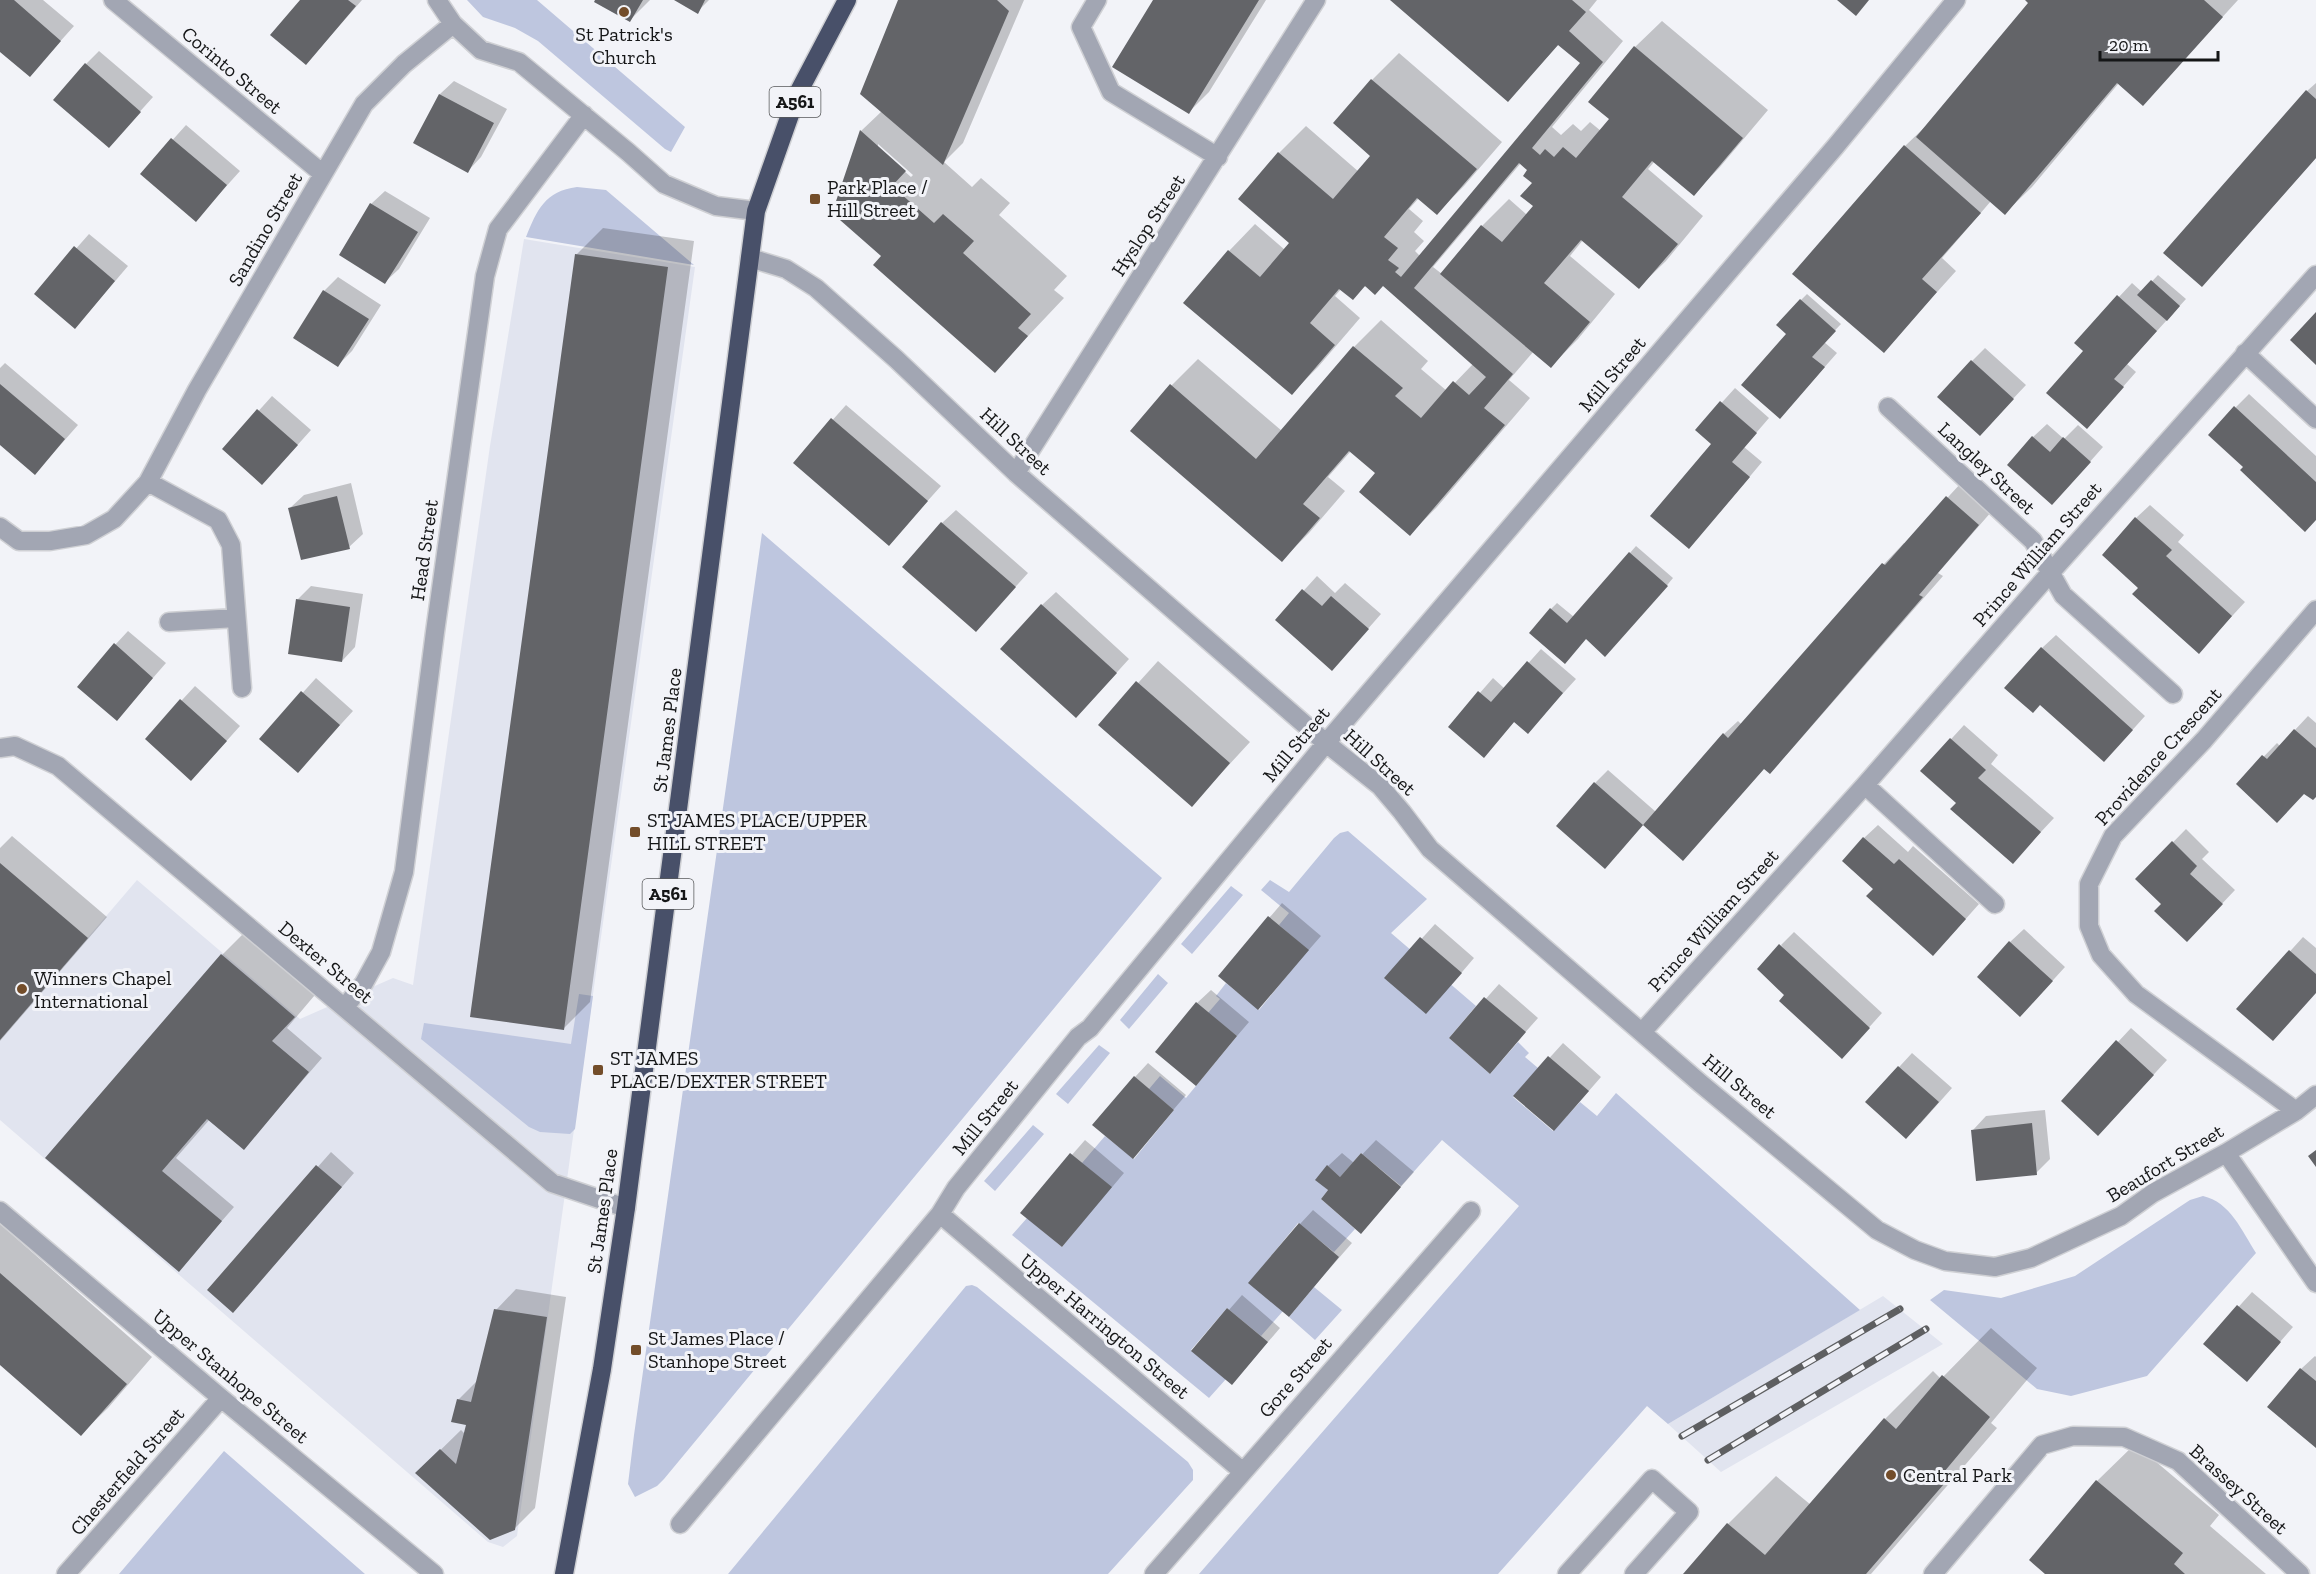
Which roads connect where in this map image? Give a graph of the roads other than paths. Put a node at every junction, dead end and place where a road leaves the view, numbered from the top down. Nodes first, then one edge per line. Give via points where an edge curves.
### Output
1 (113, 0) edge
2 (437, 0) edge
3 (847, 0) edge
4 (1097, 0) edge
5 (1316, 0) edge
6 (1956, 0) edge
7 (453, 24) junction
8 (584, 115) junction
9 (1218, 157) junction
10 (323, 174) junction
11 (756, 211) junction
12 (750, 258) junction
13 (2316, 275) edge
14 (2245, 353) junction
15 (1888, 407) dead end
16 (2316, 418) edge
17 (1016, 473) junction
18 (148, 482) junction
19 (0, 527) edge
20 (2050, 572) junction
21 (2316, 610) edge
22 (236, 618) junction
23 (169, 622) dead end
24 (242, 688) dead end
25 (2173, 694) dead end
26 (1326, 743) junction
27 (0, 748) edge
28 (1865, 785) junction
29 (1995, 904) dead end
30 (345, 1007) junction
31 (1643, 1031) junction
32 (2316, 1095) edge
33 (2296, 1111) junction
34 (2226, 1153) junction
35 (626, 1208) junction
36 (0, 1211) edge
37 (1471, 1211) dead end
38 (940, 1214) junction
39 (2031, 1258) joint
40 (2316, 1284) edge
41 (221, 1398) junction
42 (1242, 1472) junction
43 (680, 1524) dead end
44 (66, 1574) edge
45 (434, 1574) edge
46 (564, 1574) edge
47 (1154, 1574) edge
48 (1567, 1574) edge
49 (1634, 1574) edge
50 (1933, 1574) edge
51 (2300, 1574) edge

1 - 10 street, Corinto Street
2 - 7 street
3 - 11 highway, A561 via 797,95
4 - 9 street via 1082,27 1111,92
5 - 9 street, Hyslop Street
6 - 26 street, Mill Street
7 - 8 street via 481,50 519,63
7 - 10 street, Sandino Street via 404,64 364,104
8 - 11 street via 664,184 716,206
8 - 30 street, Head Street via 498,229 485,276 404,872 381,952
9 - 17 street, Hyslop Street
10 - 18 street, Sandino Street
11 - 12 highway, St James Place / A561
12 - 17 street, Hill Street via 786,269 816,288
12 - 35 highway, St James Place / A561
13 - 14 street, Prince William Street
14 - 16 street
14 - 20 street, Prince William Street
15 - 20 street, Langley Street via 2033,541
17 - 26 street, Hill Street
18 - 19 street, Sandino Street via 114,519 86,535 50,542 19,541
18 - 22 street via 218,520 231,545
20 - 25 street, Langley Street via 2063,596
20 - 28 street, Prince William Street
21 - 33 street, Providence Crescent via 2205,740 2113,836 2089,884 2089,926 2101,955 2136,994
22 - 23 street
22 - 24 street
26 - 31 street, Hill Street via 1380,786 1430,849
26 - 38 street, Mill Street via 1078,1037 956,1188
27 - 30 street, Dexter Street via 15,746 58,766
28 - 29 street
28 - 31 street, Prince William Street
30 - 35 street, Dexter Street via 552,1183
31 - 39 street, Hill Street via 1877,1230 1945,1261 1995,1267
32 - 33 street, Beaufort Street
33 - 34 street, Beaufort Street
34 - 39 street, Beaufort Street via 2152,1193 2121,1216
34 - 40 street
35 - 46 highway, St James Place / A561 via 602,1369
36 - 41 street, Upper Stanhope Street
37 - 42 street, Gore Street
38 - 42 street, Upper Harrington Street
38 - 43 street, Mill Street
41 - 44 street, Chesterfield Street
41 - 45 street, Upper Stanhope Street
42 - 47 street, Gore Street
48 - 49 street via 1652,1479 1689,1512
50 - 51 street, Brassey Street via 2042,1445 2073,1436 2124,1437 2178,1461

